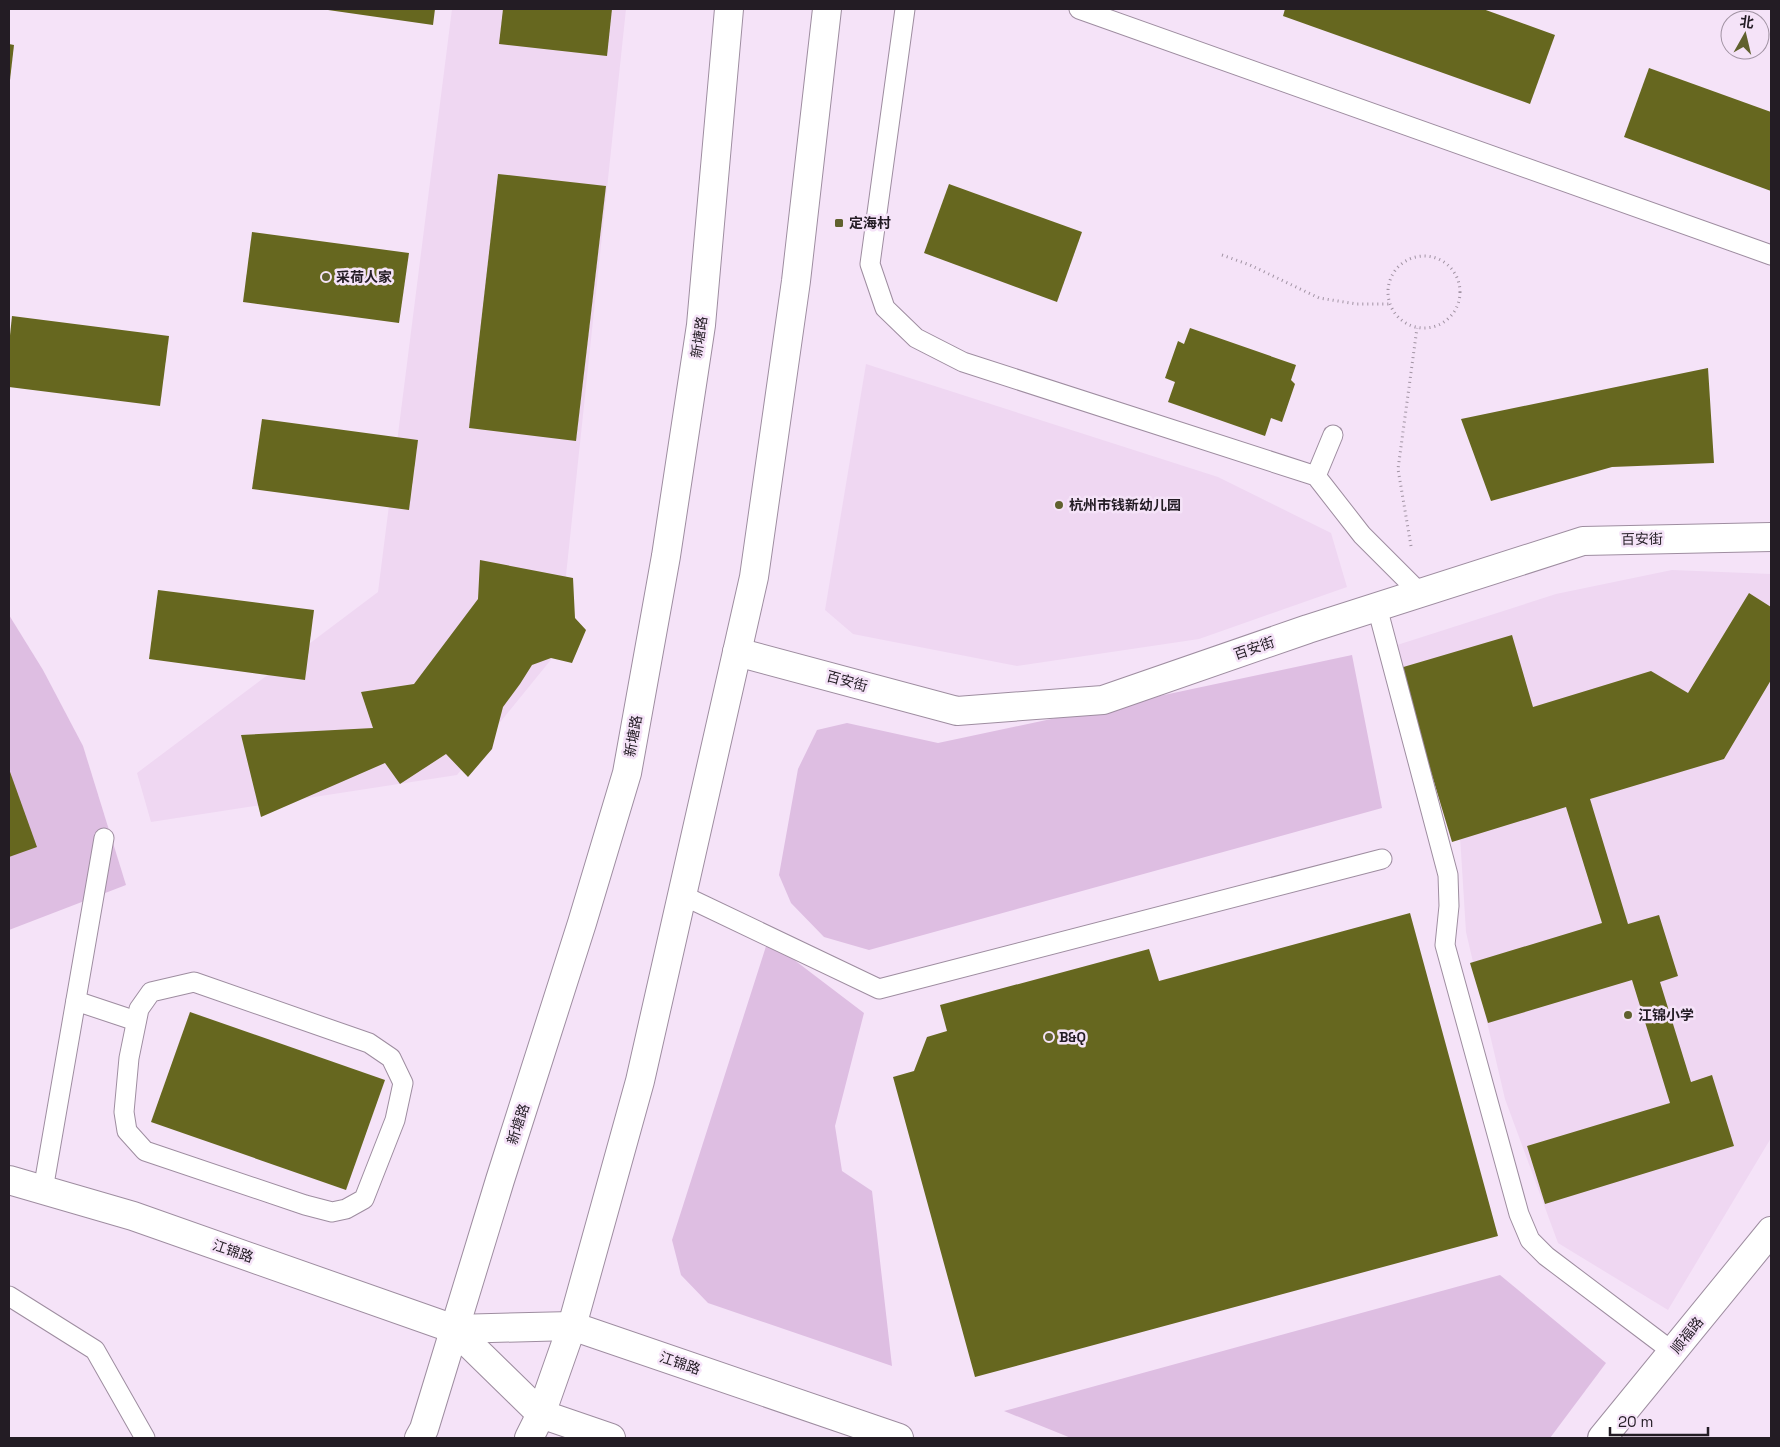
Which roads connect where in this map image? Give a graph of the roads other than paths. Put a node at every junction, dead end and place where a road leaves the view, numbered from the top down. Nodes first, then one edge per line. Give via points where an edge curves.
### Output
1 (729, 9) edge
2 (827, 9) edge
3 (904, 9) edge
4 (1080, 9) edge
5 (1771, 255) edge
6 (1333, 435) dead end
7 (1316, 476) junction
8 (1771, 537) edge
9 (1420, 593) junction
10 (1377, 607) junction
11 (737, 652) junction
12 (104, 838) dead end
13 (1382, 859) dead end
14 (682, 895) junction
15 (76, 1001) junction
16 (136, 1021) junction
17 (9, 1180) edge
18 (43, 1190) junction
19 (1771, 1231) edge
20 (9, 1296) edge
21 (572, 1326) junction
22 (454, 1329) junction
23 (1673, 1352) junction
24 (541, 1414) junction
25 (145, 1438) edge
26 (419, 1438) edge
27 (529, 1438) edge
28 (611, 1438) edge
29 (899, 1438) edge
30 (1602, 1438) edge

1 - 22 main road, 新塘路 via 701,325 666,556 627,773
2 - 11 main road via 790,320 754,577
3 - 7 lane via 870,264 884,308 916,338 963,362
4 - 5 lane
6 - 7 lane
7 - 9 lane via 1362,535
8 - 9 main road, 百安街 via 1584,540
9 - 10 main road, 百安街
10 - 11 main road, 百安街 via 1103,700 957,711
10 - 23 lane via 1448,875 1445,945 1519,1214 1530,1240 1546,1256
11 - 14 main road
12 - 15 lane
13 - 14 lane via 879,989
14 - 21 main road via 640,1081
15 - 16 lane
15 - 18 lane
16 - 16 lane via 139,1009 150,992 194,982 369,1043 391,1058 403,1083 395,1120 364,1199 332,1212 145,1151 127,1131 124,1112
17 - 18 main road, 江锦路
18 - 22 main road, 江锦路 via 133,1216
19 - 23 main road, 顺福路
20 - 25 lane via 95,1350
21 - 22 main road, 江锦路
21 - 24 main road
21 - 29 main road, 江锦路
22 - 24 main road, 江锦路
22 - 26 main road, 新塘路
23 - 30 main road, 顺福路
24 - 27 main road
24 - 28 main road, 江锦路

